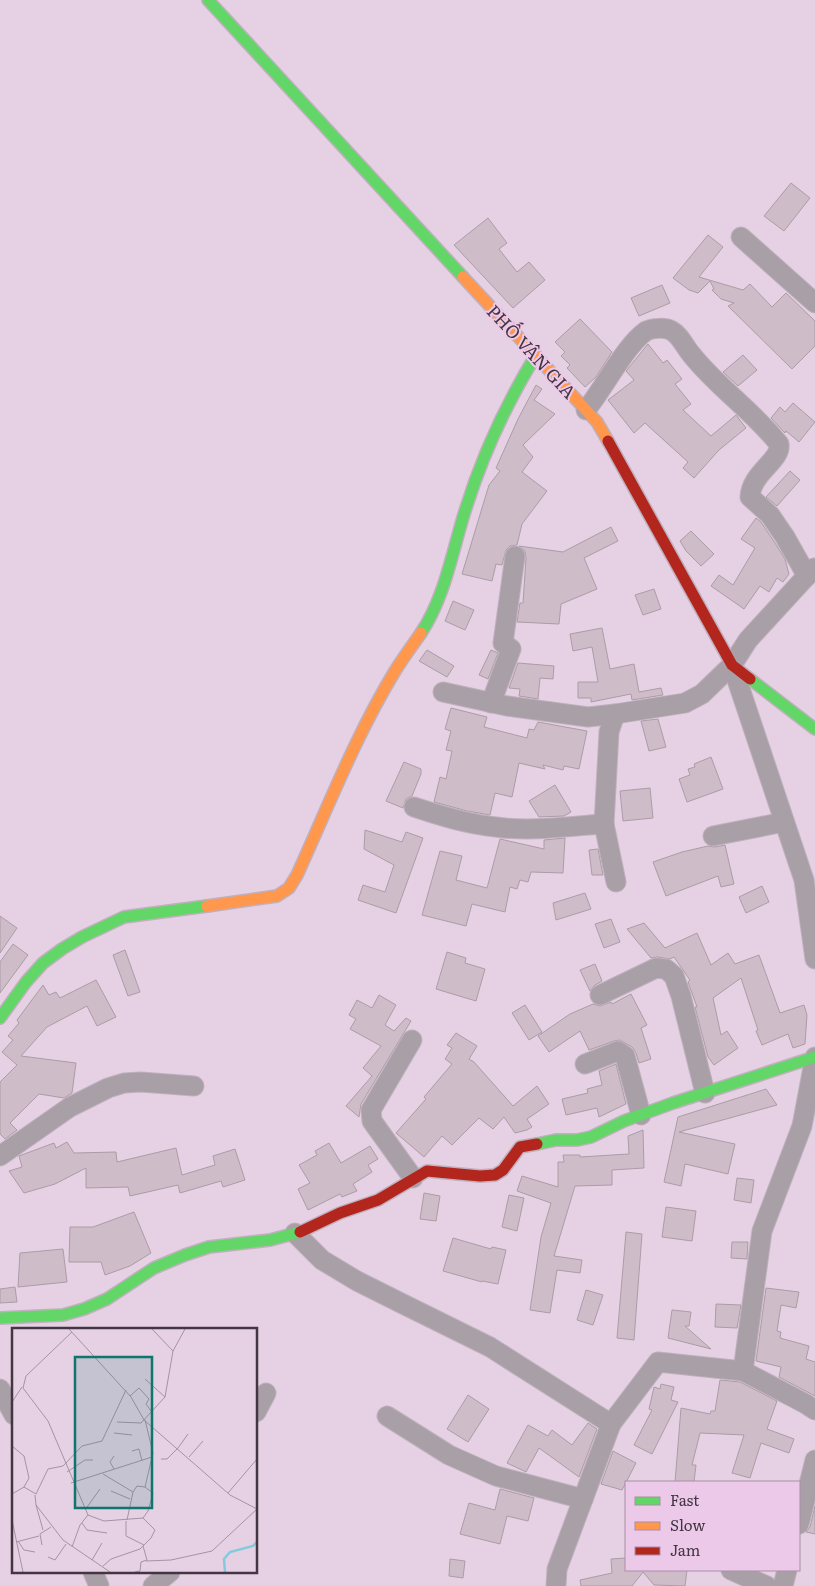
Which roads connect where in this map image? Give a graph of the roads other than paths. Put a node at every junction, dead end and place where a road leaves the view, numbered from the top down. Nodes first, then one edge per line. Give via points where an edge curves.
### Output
1 (208, 0) edge
2 (740, 237) dead end
3 (815, 303) edge
4 (536, 355) junction
5 (586, 410) junction
6 (515, 556) dead end
7 (811, 572) edge
8 (732, 665) junction
9 (443, 692) dead end
10 (491, 703) junction
11 (615, 714) junction
12 (815, 729) edge
13 (414, 807) dead end
14 (784, 822) junction
15 (604, 824) junction
16 (713, 836) dead end
17 (616, 882) dead end
18 (815, 959) edge
19 (600, 995) dead end
20 (0, 1018) edge
21 (412, 1040) dead end
22 (815, 1057) edge
23 (585, 1064) dead end
24 (194, 1086) dead end
25 (705, 1093) junction
26 (641, 1115) junction
27 (0, 1156) edge
28 (413, 1178) junction
29 (295, 1233) junction
30 (0, 1318) edge
31 (743, 1371) junction
32 (5, 1391) edge
33 (266, 1393) dead end
34 (258, 1408) edge
35 (12, 1410) edge
36 (815, 1410) edge
37 (387, 1416) dead end
38 (611, 1424) junction
39 (815, 1460) edge
40 (583, 1500) junction
41 (800, 1520) edge
42 (733, 1571) edge
43 (787, 1571) edge
44 (94, 1574) edge
45 (167, 1574) edge
46 (99, 1586) edge
47 (152, 1586) edge
48 (556, 1586) edge
49 (766, 1586) edge
50 (783, 1586) edge

1 - 4 street, PHỐ VÂN GIA
2 - 3 street
4 - 5 street, PHỐ VÂN GIA
4 - 20 street via 510,399 480,468 445,581 430,616 392,676 365,728 289,888 277,896 124,917 106,924 82,936 42,964
5 - 7 street via 640,336 648,330 674,331 691,355 779,444 778,454 754,480 750,497 770,515
5 - 8 street, PHỐ VÂN GIA via 598,422
6 - 10 street via 503,642 511,649
7 - 8 street via 748,640
8 - 11 street via 702,694 685,703
8 - 12 street, PHỐ VÂN GIA
8 - 14 street
9 - 10 street
10 - 11 street via 588,717
11 - 15 street via 609,732
13 - 15 street via 459,821 497,828
14 - 16 street
14 - 18 street via 804,880
15 - 17 street
19 - 25 street via 656,968 666,969 674,976
21 - 28 street via 371,1110 372,1120
22 - 25 street
22 - 31 street via 802,1126 762,1231
23 - 26 street via 618,1051 625,1056
24 - 27 street via 141,1082 108,1088 70,1107
25 - 26 street
26 - 28 street via 591,1137 520,1147 503,1170 495,1175 432,1170
28 - 29 street via 378,1200
29 - 30 street via 270,1240 209,1247 185,1255 154,1268 107,1299 77,1311 63,1315
29 - 38 street via 322,1260 357,1281 490,1347
31 - 36 street
31 - 38 street via 658,1362
32 - 35 street
33 - 34 street
37 - 40 street via 449,1455 496,1476
38 - 40 street
39 - 41 street
40 - 48 street via 557,1569
42 - 49 street
43 - 50 street
44 - 46 street
45 - 47 street

